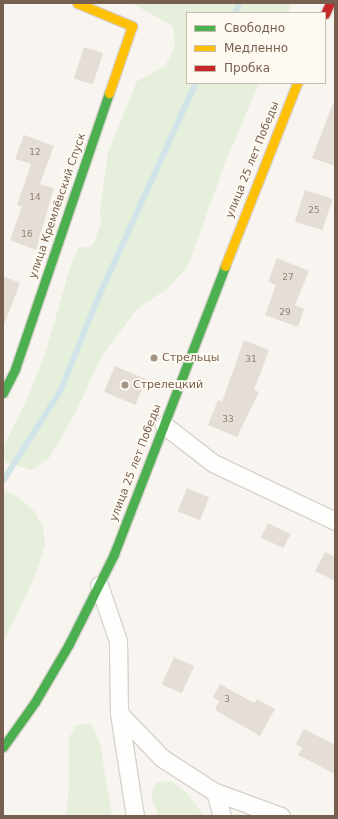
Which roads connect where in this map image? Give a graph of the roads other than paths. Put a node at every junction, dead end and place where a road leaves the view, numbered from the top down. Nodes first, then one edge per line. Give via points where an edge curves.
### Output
1 (77, 3) edge
2 (297, 84) edge
3 (3, 393) edge
4 (164, 425) junction
5 (335, 521) edge
6 (99, 585) junction
7 (119, 713) junction
8 (3, 747) edge
9 (215, 792) junction
10 (135, 816) edge
11 (222, 816) edge
12 (281, 816) edge

1 - 3 main road, улица Кремлёвский Спуск via 132,26 15,369
2 - 4 main road, улица 25 лет Победы
4 - 5 street via 213,463
4 - 6 main road, улица 25 лет Победы
6 - 7 street via 118,641
6 - 8 main road, улица 25 лет Победы via 35,702
7 - 9 street via 162,758
7 - 10 street
9 - 11 street
9 - 12 street

